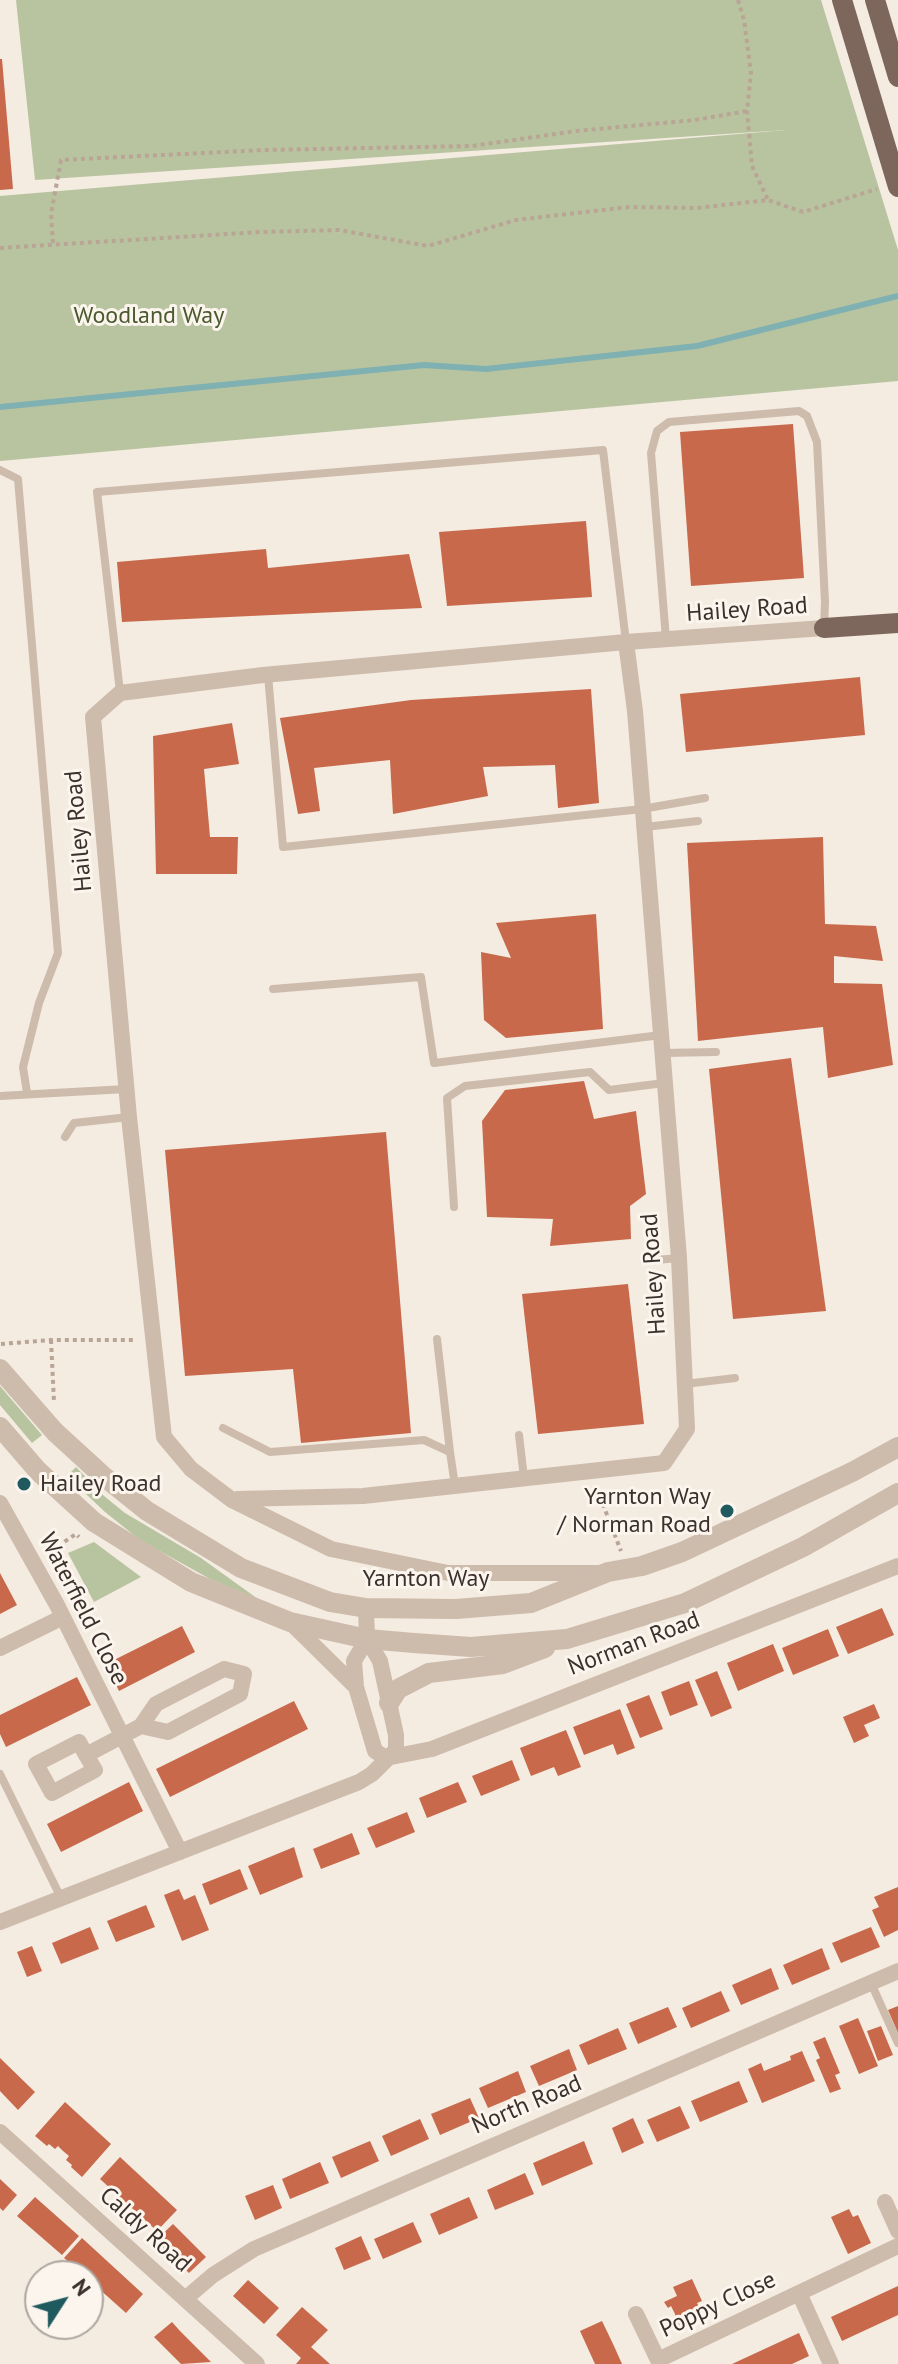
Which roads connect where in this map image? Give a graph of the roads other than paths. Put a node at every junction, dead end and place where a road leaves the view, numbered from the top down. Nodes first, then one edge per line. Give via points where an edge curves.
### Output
1 (842, 0) edge
2 (875, 0) edge
3 (898, 77) edge
4 (892, 187) edge
5 (0, 470) edge
6 (898, 623) edge
7 (824, 628) junction
8 (666, 639) junction
9 (626, 642) junction
10 (268, 675) junction
11 (120, 693) junction
12 (705, 798) dead end
13 (642, 809) junction
14 (698, 821) dead end
15 (644, 827) junction
16 (273, 989) dead end
17 (661, 1035) junction
18 (716, 1052) dead end
19 (662, 1053) junction
20 (664, 1083) junction
21 (127, 1089) junction
22 (27, 1093) junction
23 (0, 1096) edge
24 (129, 1117) junction
25 (65, 1137) dead end
26 (454, 1207) dead end
27 (679, 1258) junction
28 (644, 1261) dead end
29 (437, 1339) dead end
30 (0, 1369) edge
31 (735, 1378) dead end
32 (685, 1384) junction
33 (0, 1427) edge
34 (223, 1428) dead end
35 (519, 1435) dead end
36 (898, 1447) edge
37 (450, 1452) junction
38 (524, 1478) junction
39 (456, 1486) junction
40 (898, 1493) edge
41 (232, 1500) junction
42 (0, 1503) edge
43 (898, 1566) edge
44 (608, 1572) junction
45 (366, 1608) junction
46 (63, 1617) junction
47 (290, 1622) junction
48 (367, 1639) junction
49 (567, 1639) junction
50 (0, 1648) edge
51 (356, 1687) junction
52 (389, 1703) junction
53 (141, 1726) junction
54 (122, 1738) junction
55 (86, 1755) dead end
56 (386, 1758) junction
57 (0, 1774) edge
58 (180, 1852) junction
59 (61, 1898) junction
60 (0, 1922) edge
61 (898, 1971) edge
62 (871, 1983) junction
63 (898, 2043) edge
64 (0, 2132) edge
65 (885, 2202) dead end
66 (898, 2231) edge
67 (898, 2246) edge
68 (799, 2293) junction
69 (185, 2299) junction
70 (636, 2314) dead end
71 (659, 2362) edge
72 (257, 2364) edge
73 (831, 2364) edge

1 - 4 main road
2 - 3 main road
5 - 22 lane via 18,479 58,953 23,1067
6 - 7 main road
7 - 8 street, Hailey Road
7 - 8 lane via 817,442 807,416 799,411 669,422 657,431 651,453
8 - 9 street, Hailey Road
9 - 10 street, Hailey Road
9 - 11 lane via 603,450 97,492
9 - 13 street, Hailey Road
10 - 11 street, Hailey Road
10 - 13 lane via 283,847
11 - 21 street, Hailey Road via 93,717
12 - 13 lane
13 - 15 street, Hailey Road
14 - 15 lane
15 - 17 street, Hailey Road
16 - 17 lane via 421,977 434,1063
17 - 19 street, Hailey Road
18 - 19 lane
19 - 20 street, Hailey Road
20 - 26 lane via 609,1090 590,1072 465,1086 447,1098
20 - 27 street, Hailey Road
21 - 22 lane
21 - 24 street, Hailey Road
22 - 23 lane
24 - 25 lane via 74,1123
24 - 41 street, Hailey Road via 164,1437 191,1469
27 - 28 lane
27 - 32 street, Hailey Road
29 - 37 lane
30 - 45 street, Yarnton Way via 55,1432 147,1511 241,1568 330,1602
31 - 32 lane
32 - 38 street, Hailey Road via 687,1429 664,1463
33 - 47 street via 94,1522 191,1582
34 - 37 lane via 270,1452 424,1440
35 - 38 lane
36 - 44 street, Yarnton Way via 682,1552
37 - 39 lane
38 - 39 street, Hailey Road
39 - 41 street, Hailey Road via 363,1496
40 - 49 street via 722,1587
41 - 44 street, Hailey Road via 331,1549 448,1573
42 - 46 street, Waterfield Close
43 - 56 street, Norman Road via 432,1749
44 - 45 street, Yarnton Way via 531,1603
45 - 48 street
46 - 50 street
46 - 54 street, Waterfield Close
47 - 48 street
47 - 51 street
48 - 49 street via 471,1647
48 - 51 street via 354,1661
48 - 52 street via 380,1661
49 - 52 street via 503,1664 429,1673 398,1689
51 - 56 street via 375,1751
52 - 56 street via 396,1750
53 - 53 street, Waterfield Close via 168,1732 240,1694 244,1674 224,1669 156,1704
53 - 54 street, Waterfield Close
54 - 55 street, Waterfield Close
54 - 58 street, Waterfield Close
56 - 58 street, Norman Road via 359,1782
57 - 59 lane
58 - 59 street, Norman Road
59 - 60 street, Norman Road
61 - 62 street, North Road
62 - 63 lane
62 - 69 street, North Road via 254,2249
64 - 69 street, Caldy Road
65 - 66 street
67 - 68 street, Poppy Close
68 - 71 street, Poppy Close
68 - 73 street, Poppy Close
69 - 72 street, Caldy Road
70 - 71 street, Poppy Close

